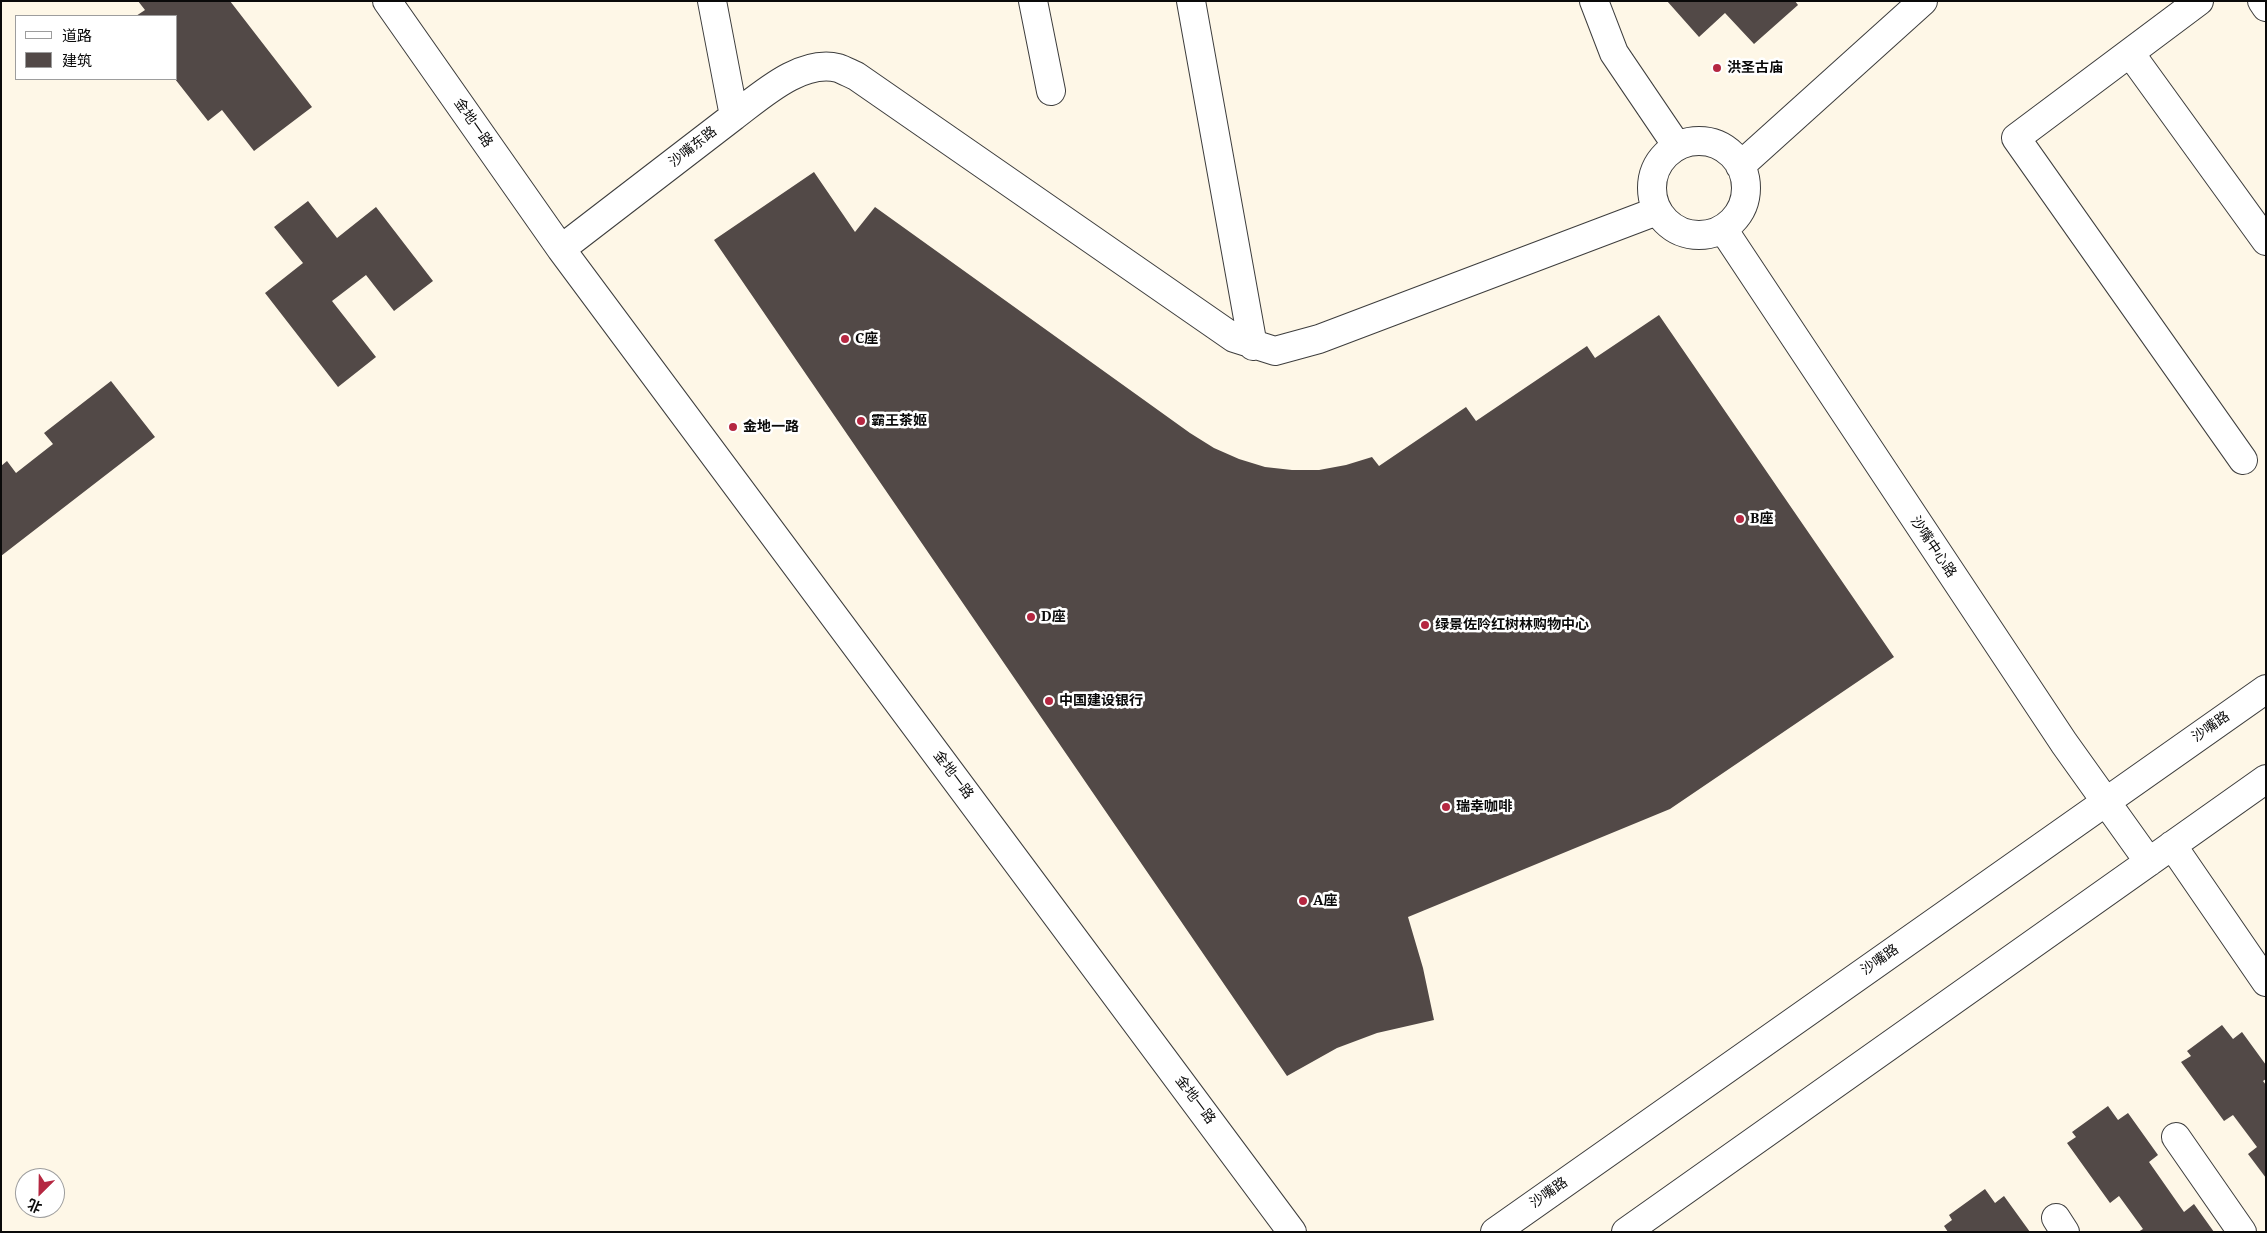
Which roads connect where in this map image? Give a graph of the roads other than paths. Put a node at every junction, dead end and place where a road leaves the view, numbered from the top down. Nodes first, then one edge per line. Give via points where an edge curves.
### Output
1 (387, 1) edge
2 (712, 1) edge
3 (1033, 1) edge
4 (1191, 1) edge
5 (1594, 1) edge
6 (1924, 1) edge
7 (2199, 1) edge
8 (2262, 1) edge
9 (2266, 7) edge
10 (2130, 52) junction
11 (1051, 91) dead end
12 (734, 116) junction
13 (1677, 146) junction
14 (1740, 166) junction
15 (1657, 211) junction
16 (1723, 229) junction
17 (2266, 241) edge
18 (561, 249) junction
19 (1253, 346) junction
20 (2243, 460) dead end
21 (2266, 689) edge
22 (2266, 779) edge
23 (2105, 802) junction
24 (2172, 845) junction
25 (2149, 862) junction
26 (2266, 982) edge
27 (2176, 1137) dead end
28 (1292, 1232) edge
29 (1495, 1232) edge
30 (1626, 1232) edge
31 (2242, 1232) edge

1 - 18 street, 金地一路
2 - 12 street
3 - 11 street
4 - 19 street
5 - 13 street via 1614,53
6 - 14 street
7 - 10 street
8 - 9 street
10 - 17 street
10 - 20 street via 2016,138
12 - 18 street, 沙嘴东路
12 - 19 street, 沙嘴东路 via 768,90 796,75 818,67 839,68 856,76 1234,338
13 - 14 street via 1706,142 1719,146
13 - 15 street via 1656,167 1652,196
14 - 16 street via 1746,194 1742,208
15 - 16 street via 1678,231 1708,235
15 - 19 street, 沙嘴东路 via 1297,346 1275,351
16 - 23 street, 沙嘴中心路
18 - 28 street, 金地一路
21 - 23 street, 沙嘴路
22 - 24 street
23 - 25 street, 沙嘴中心路
23 - 29 street, 沙嘴路
24 - 25 street
24 - 26 street
25 - 30 street
27 - 31 street

